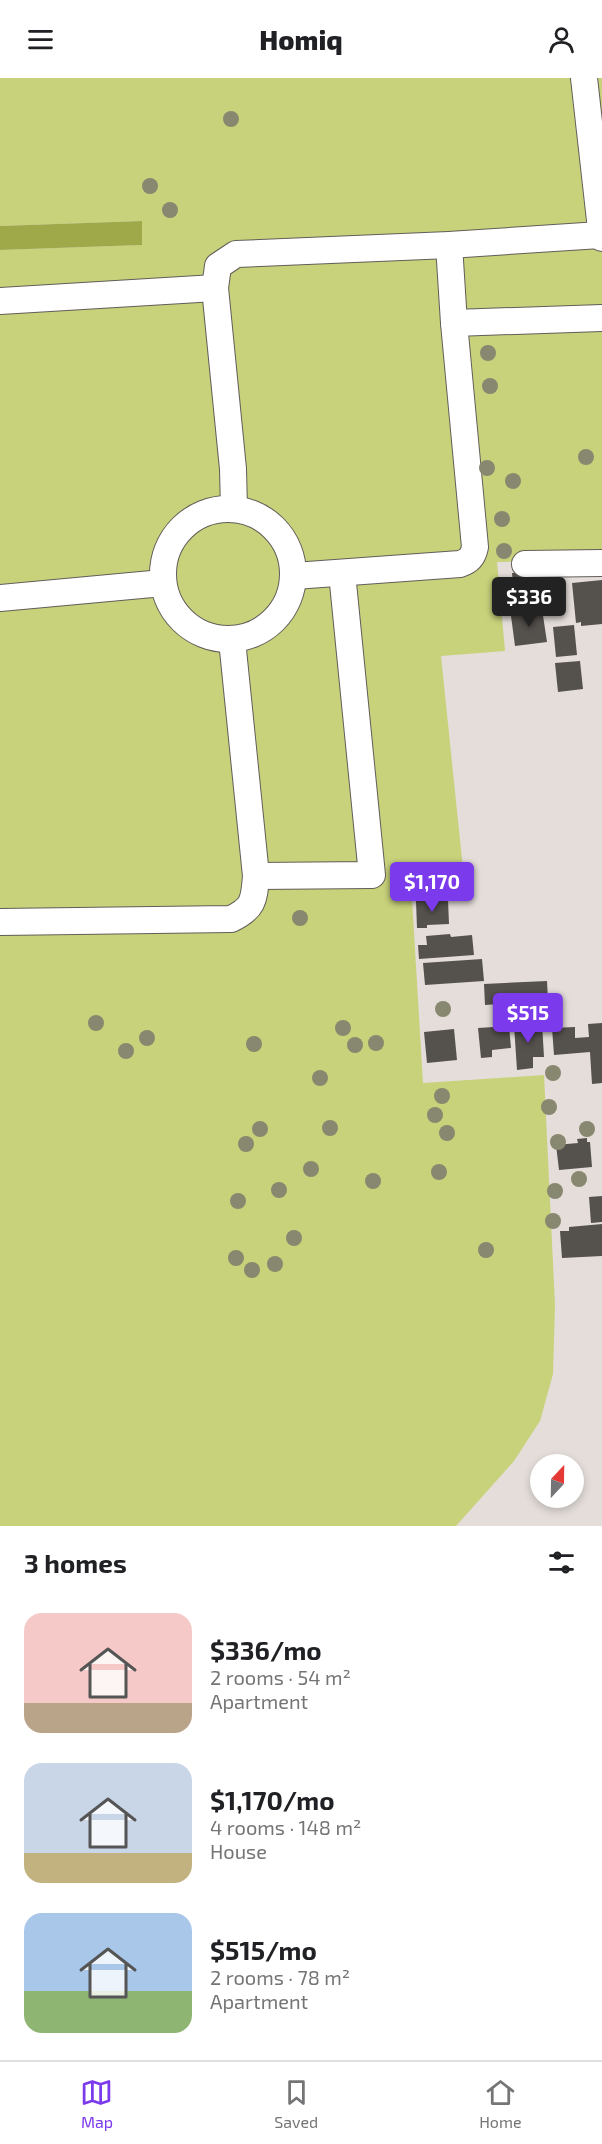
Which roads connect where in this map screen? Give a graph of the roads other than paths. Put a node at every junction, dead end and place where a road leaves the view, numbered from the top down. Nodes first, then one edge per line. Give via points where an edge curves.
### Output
1 (584, 78) edge
2 (601, 236) edge
3 (449, 245) junction
4 (215, 288) junction
5 (0, 301) edge
6 (602, 318) edge
7 (454, 323) junction
8 (234, 509) junction
9 (602, 563) edge
10 (525, 564) dead end
11 (342, 573) junction
12 (294, 576) junction
13 (163, 584) junction
14 (0, 598) edge
15 (232, 640) junction
16 (256, 876) junction
17 (0, 922) edge

1 - 2 street
2 - 3 street
3 - 4 street via 236,254 218,266
3 - 7 street
4 - 5 street
4 - 8 street
6 - 7 street
7 - 11 street via 474,555 460,564
8 - 12 street via 253,513 283,538
8 - 13 street via 214,510 195,517 180,529 163,564
9 - 10 street
11 - 12 street
11 - 16 street via 372,874
12 - 15 street via 291,595 268,627
13 - 14 street
13 - 15 street via 168,602 194,631
15 - 16 street
16 - 17 street via 251,905 231,919

